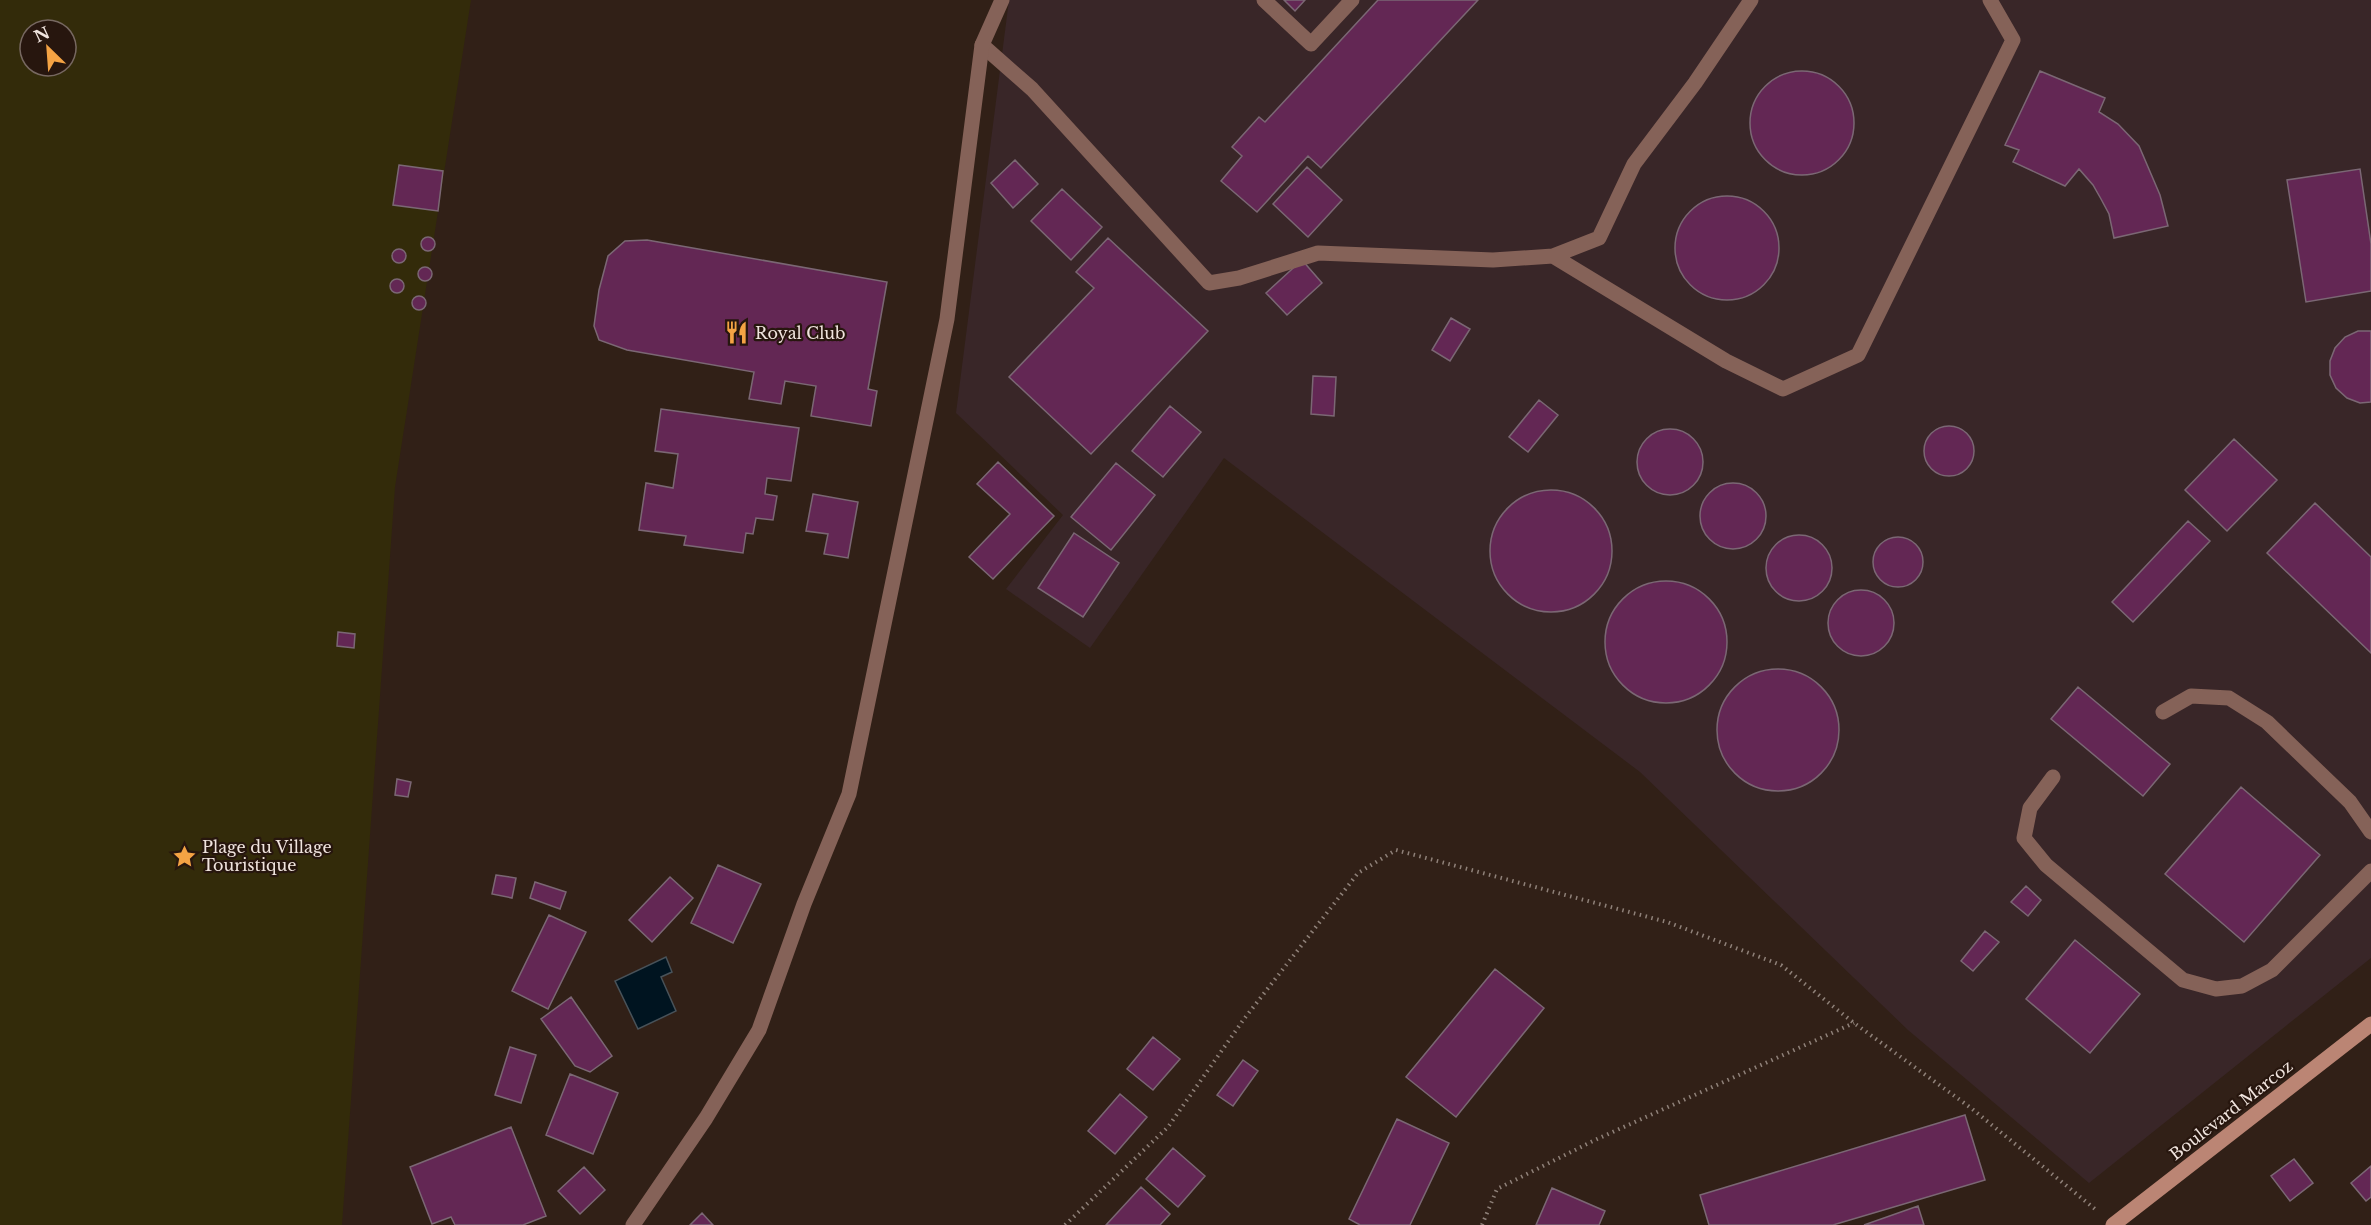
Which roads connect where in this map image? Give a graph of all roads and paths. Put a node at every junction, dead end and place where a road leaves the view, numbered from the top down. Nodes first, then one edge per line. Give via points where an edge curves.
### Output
1 (1002, 0) edge
2 (1264, 0) edge
3 (1352, 0) edge
4 (1751, 0) edge
5 (1990, 0) edge
6 (982, 45) junction
7 (1553, 256) junction
8 (2163, 712) dead end
9 (2053, 777) dead end
10 (2371, 832) edge
11 (2371, 871) edge
12 (1854, 1023) junction
13 (2371, 1024) edge
14 (633, 1225) edge
15 (1065, 1225) edge
16 (1482, 1225) edge
17 (2113, 1225) edge

1 - 6 street
2 - 3 street via 1311,44
4 - 7 street via 1634,164 1599,238
5 - 7 street via 2013,40 1858,355 1784,389 1726,361
6 - 7 street via 1032,89 1209,283 1239,278 1318,253 1493,260
6 - 14 street via 947,319 849,794 759,1030 706,1118
8 - 10 street via 2191,696 2229,698 2267,722 2350,801
9 - 11 street via 2030,808 2025,838 2046,865 2183,980 2216,989 2242,986 2272,969
12 - 15 path via 1781,965 1667,922 1395,850 1358,873 1244,1019 1168,1127
12 - 16 path via 1595,1140 1497,1189
12 - 17 path via 1971,1108
13 - 17 main road, Boulevard Marcoz

